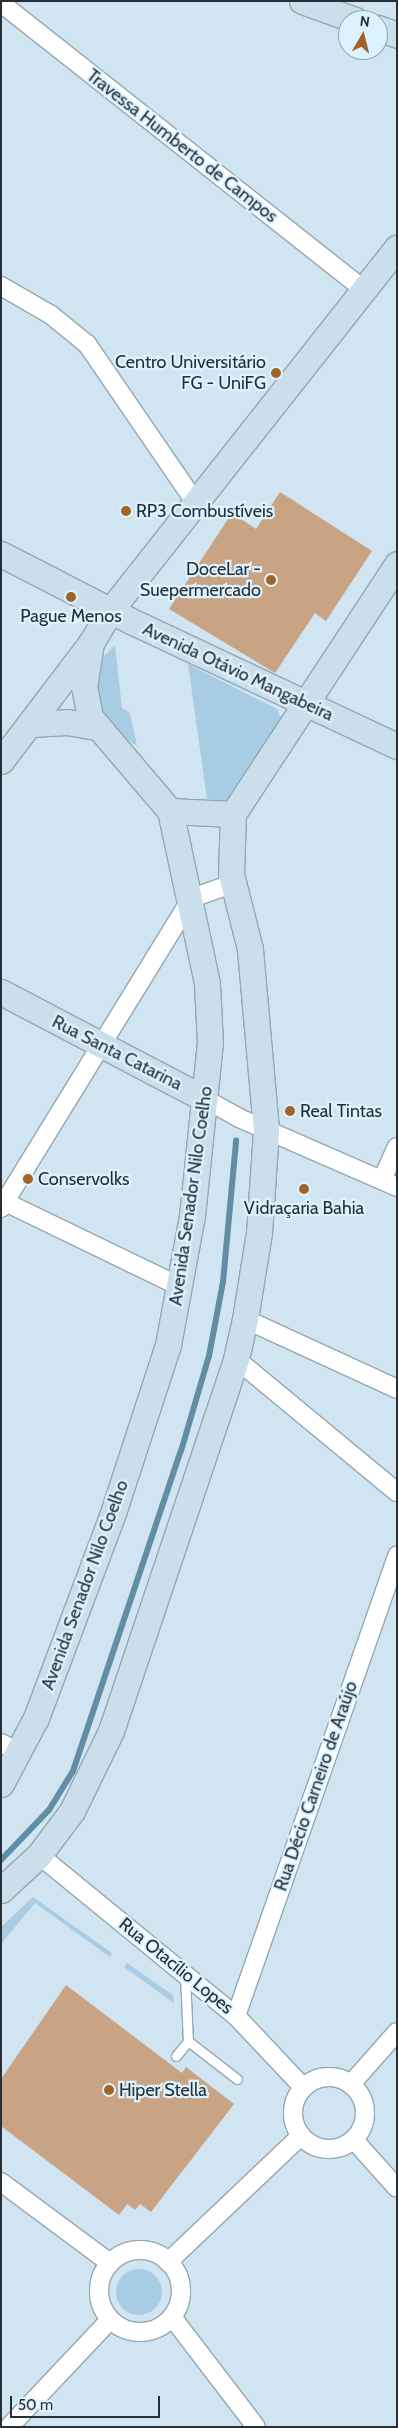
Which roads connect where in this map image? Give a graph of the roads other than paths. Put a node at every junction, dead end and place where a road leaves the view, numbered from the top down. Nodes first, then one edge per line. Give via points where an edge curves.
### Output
1 (302, 1) edge
2 (1, 3) edge
3 (338, 14) edge
4 (397, 248) edge
5 (1, 286) edge
6 (363, 289) junction
7 (196, 503) junction
8 (1, 554) edge
9 (397, 564) edge
10 (110, 611) junction
11 (91, 643) junction
12 (303, 704) junction
13 (31, 724) junction
14 (96, 727) junction
15 (397, 746) edge
16 (1, 761) edge
17 (170, 810) junction
18 (233, 814) junction
19 (232, 884) junction
20 (192, 898) junction
21 (1, 992) edge
22 (99, 1045) junction
23 (205, 1099) junction
24 (266, 1129) junction
25 (397, 1146) edge
26 (390, 1183) edge
27 (3, 1203) edge
28 (181, 1287) junction
29 (245, 1320) junction
30 (236, 1359) junction
31 (397, 1389) edge
32 (397, 1492) edge
33 (397, 1555) edge
34 (10, 1748) edge
35 (1, 1784) edge
36 (39, 1855) junction
37 (1, 1890) edge
38 (185, 1974) junction
39 (236, 2016) junction
40 (397, 2032) edge
41 (188, 2041) junction
42 (176, 2056) dead end
43 (237, 2078) dead end
44 (351, 2084) junction
45 (303, 2087) junction
46 (301, 2136) junction
47 (354, 2140) junction
48 (1, 2182) edge
49 (397, 2188) edge
50 (168, 2262) junction
51 (110, 2263) junction
52 (172, 2317) junction
53 (110, 2320) junction
54 (9, 2427) edge
55 (256, 2427) edge

1 - 3 main road
2 - 6 street, Travessa Humberto de Campos
4 - 6 main road
5 - 7 street via 51,315 87,344
6 - 7 main road
7 - 10 main road
8 - 10 main road, Avenida Otávio Mangabeira
9 - 12 main road
10 - 11 main road
10 - 12 main road, Avenida Otávio Mangabeira
11 - 13 main road
11 - 14 main road, Avenida Senador Nilo Coelho via 84,699
12 - 15 main road, Avenida Otávio Mangabeira
12 - 18 main road
13 - 14 main road via 67,722
13 - 16 main road
14 - 17 main road, Avenida Senador Nilo Coelho
17 - 18 main road
17 - 20 main road, Avenida Senador Nilo Coelho
18 - 19 main road
19 - 20 street
19 - 24 main road via 250,949
20 - 22 street
20 - 23 main road, Avenida Senador Nilo Coelho via 209,1007
21 - 22 main road, Rua Santa Catarina
22 - 23 main road, Rua Santa Catarina
22 - 27 street
23 - 24 street, Rua Santa Catarina
23 - 28 main road, Avenida Senador Nilo Coelho
24 - 26 street, Rua Santa Catarina
24 - 29 main road via 259,1234
25 - 26 street
27 - 28 street
28 - 34 main road, Avenida Senador Nilo Coelho via 168,1345 114,1510
29 - 30 main road
29 - 31 street
30 - 32 street
30 - 36 main road via 111,1731 81,1796
33 - 39 street, Rua Décio Carneiro de Araújo
34 - 35 main road, Avenida Senador Nilo Coelho
36 - 37 main road
36 - 38 street, Rua Otacílio Lopes
38 - 39 street, Rua Otacílio Lopes
38 - 41 lane
39 - 45 street, Rua Otacílio Lopes
40 - 44 street
41 - 42 lane
41 - 43 lane
44 - 45 street via 327,2076
44 - 47 street via 365,2105 362,2130
45 - 46 street via 293,2106
46 - 47 street via 314,2147 332,2150
46 - 50 street
47 - 49 street
48 - 51 street
50 - 51 street via 145,2251 120,2255
50 - 52 street via 181,2295
51 - 53 street via 99,2285 102,2310
52 - 53 street via 148,2332 121,2328
52 - 55 street
53 - 54 street

